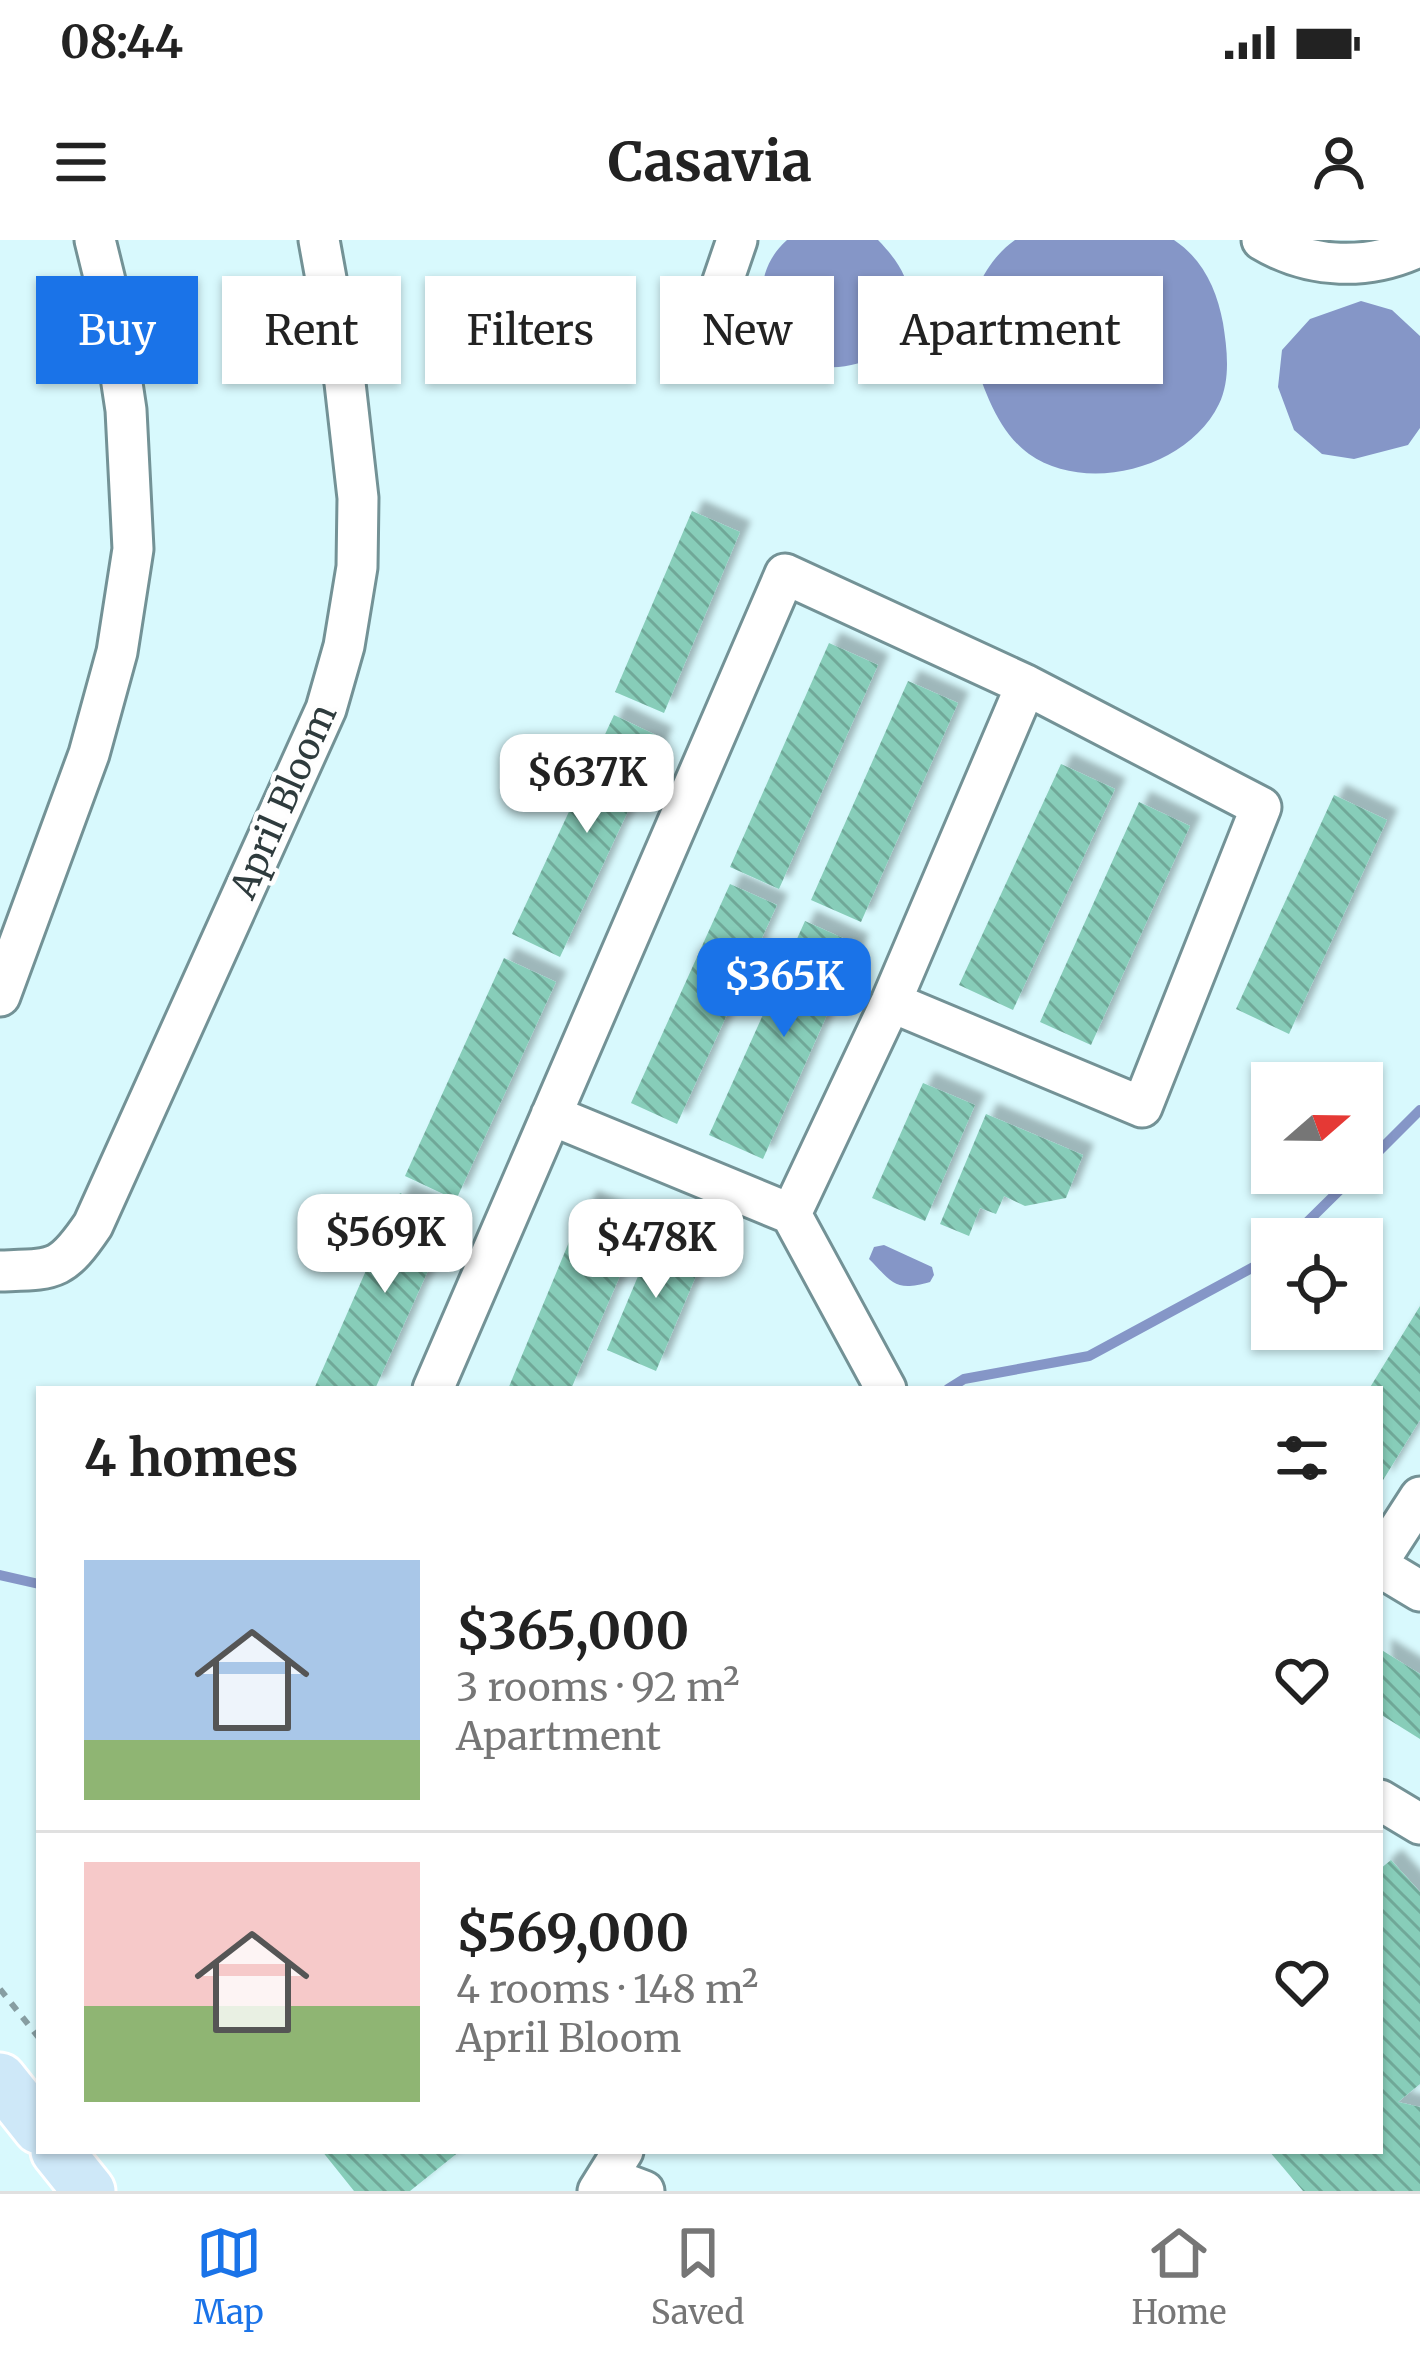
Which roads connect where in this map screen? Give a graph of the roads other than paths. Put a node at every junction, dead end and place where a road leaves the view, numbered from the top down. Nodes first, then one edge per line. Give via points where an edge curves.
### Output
1 (94, 240) edge
2 (319, 240) edge
3 (737, 240) edge
4 (1262, 240) edge
5 (1420, 246) edge
6 (725, 276) edge
7 (1026, 685) junction
8 (0, 996) edge
9 (891, 1002) junction
10 (551, 1115) junction
11 (791, 1214) junction
12 (0, 1271) edge
13 (877, 1373) edge
14 (434, 1386) edge
15 (1420, 1497) edge
16 (1383, 1558) edge
17 (1383, 1565) edge
18 (1420, 1591) edge
19 (1383, 1802) edge
20 (1420, 1824) edge
21 (0, 2079) edge
22 (36, 2124) edge
23 (59, 2154) edge
24 (610, 2173) edge
25 (88, 2191) edge
26 (644, 2191) edge

1 - 8 street via 126,410 133,549 89,754
2 - 12 street, April Bloom via 358,498 357,567 326,709 93,1225 70,1258 43,1270
3 - 6 street
4 - 5 street via 1286,255 1336,265 1396,258
7 - 9 street
7 - 9 street via 1261,807 1142,1107
7 - 10 street via 785,574
9 - 11 street
10 - 11 street
10 - 14 street
11 - 13 street
15 - 16 street
17 - 18 street
19 - 20 street
21 - 22 main road
23 - 25 main road
24 - 26 street

